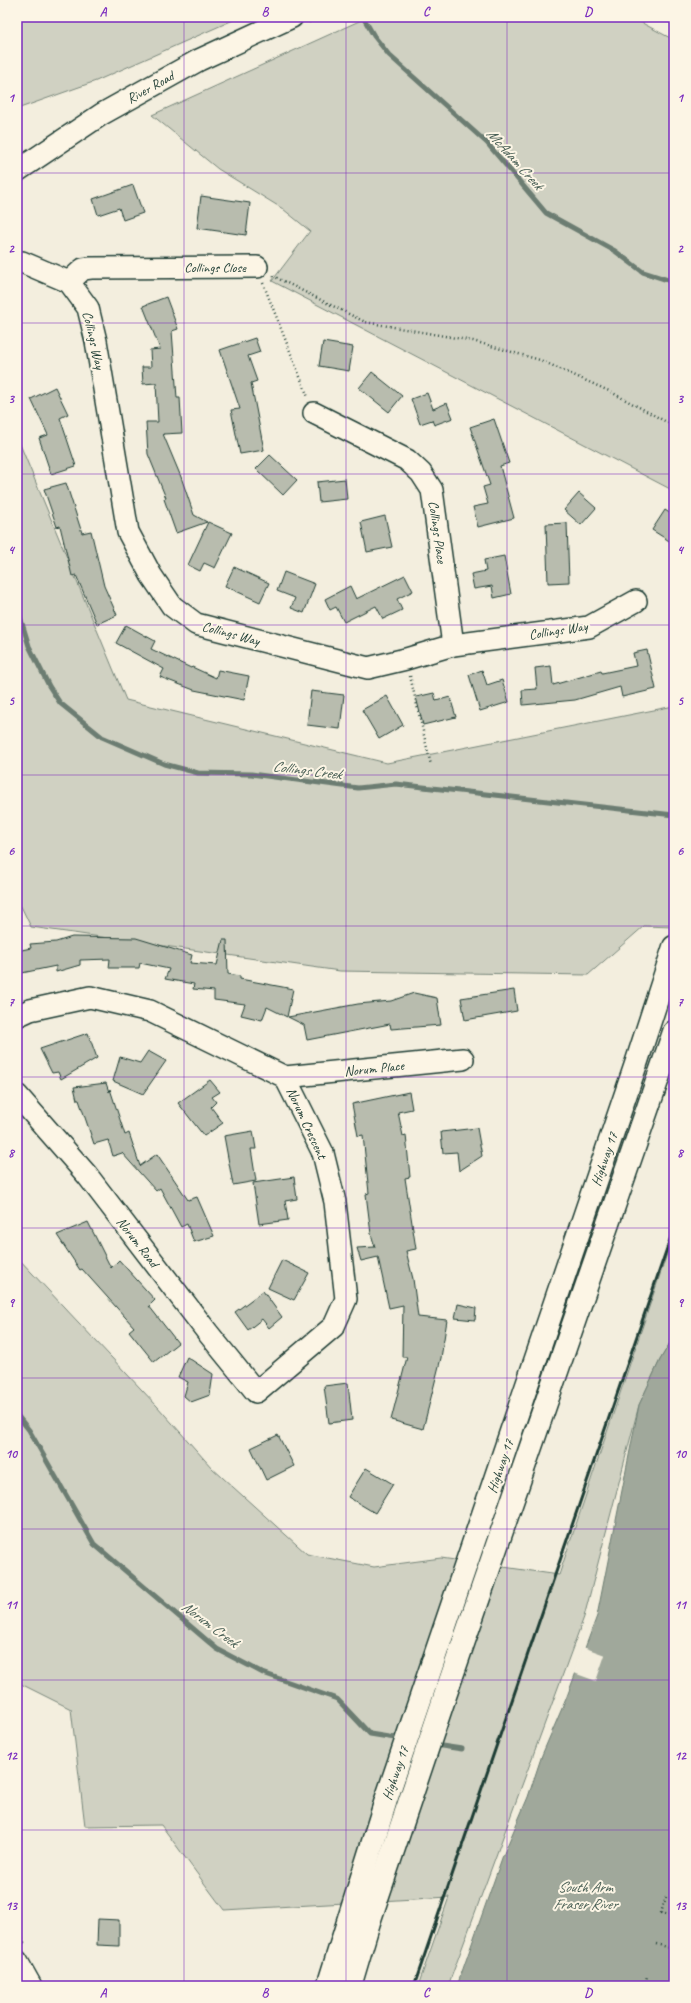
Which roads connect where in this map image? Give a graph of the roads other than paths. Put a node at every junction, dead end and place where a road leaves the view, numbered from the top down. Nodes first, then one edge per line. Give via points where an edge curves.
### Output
1 (292, 17) edge
2 (17, 171) edge
3 (17, 262) edge
4 (266, 272) road end
5 (69, 282) junction
6 (314, 412) road end
7 (636, 601) dead end
8 (453, 645) junction
9 (674, 947) edge
10 (17, 1016) edge
11 (674, 1032) edge
12 (463, 1059) dead end
13 (285, 1077) junction
14 (17, 1095) edge
15 (256, 1392) joint
16 (17, 1961) edge
17 (31, 1986) edge
18 (328, 1986) edge
19 (350, 1986) edge

1 - 2 street, River Road via 199,60 102,114
3 - 5 street
4 - 5 street, Collings Close via 91,268 83,270
5 - 8 street, Collings Way via 88,308 96,341 128,532 172,606 196,624 368,668 406,660
6 - 8 street, Collings Place via 406,460 421,473 432,490
7 - 8 street, Collings Way via 588,627
9 - 18 highway, Highway 17 via 630,1084 386,1800
10 - 13 street, Norum Crescent via 30,1010 90,997 150,1011
11 - 19 highway, Highway 17 via 446,1693
12 - 13 street, Norum Place
13 - 15 street, Norum Crescent via 323,1153 335,1202 346,1299 334,1326
14 - 15 street, Norum Road via 87,1175
16 - 17 street

